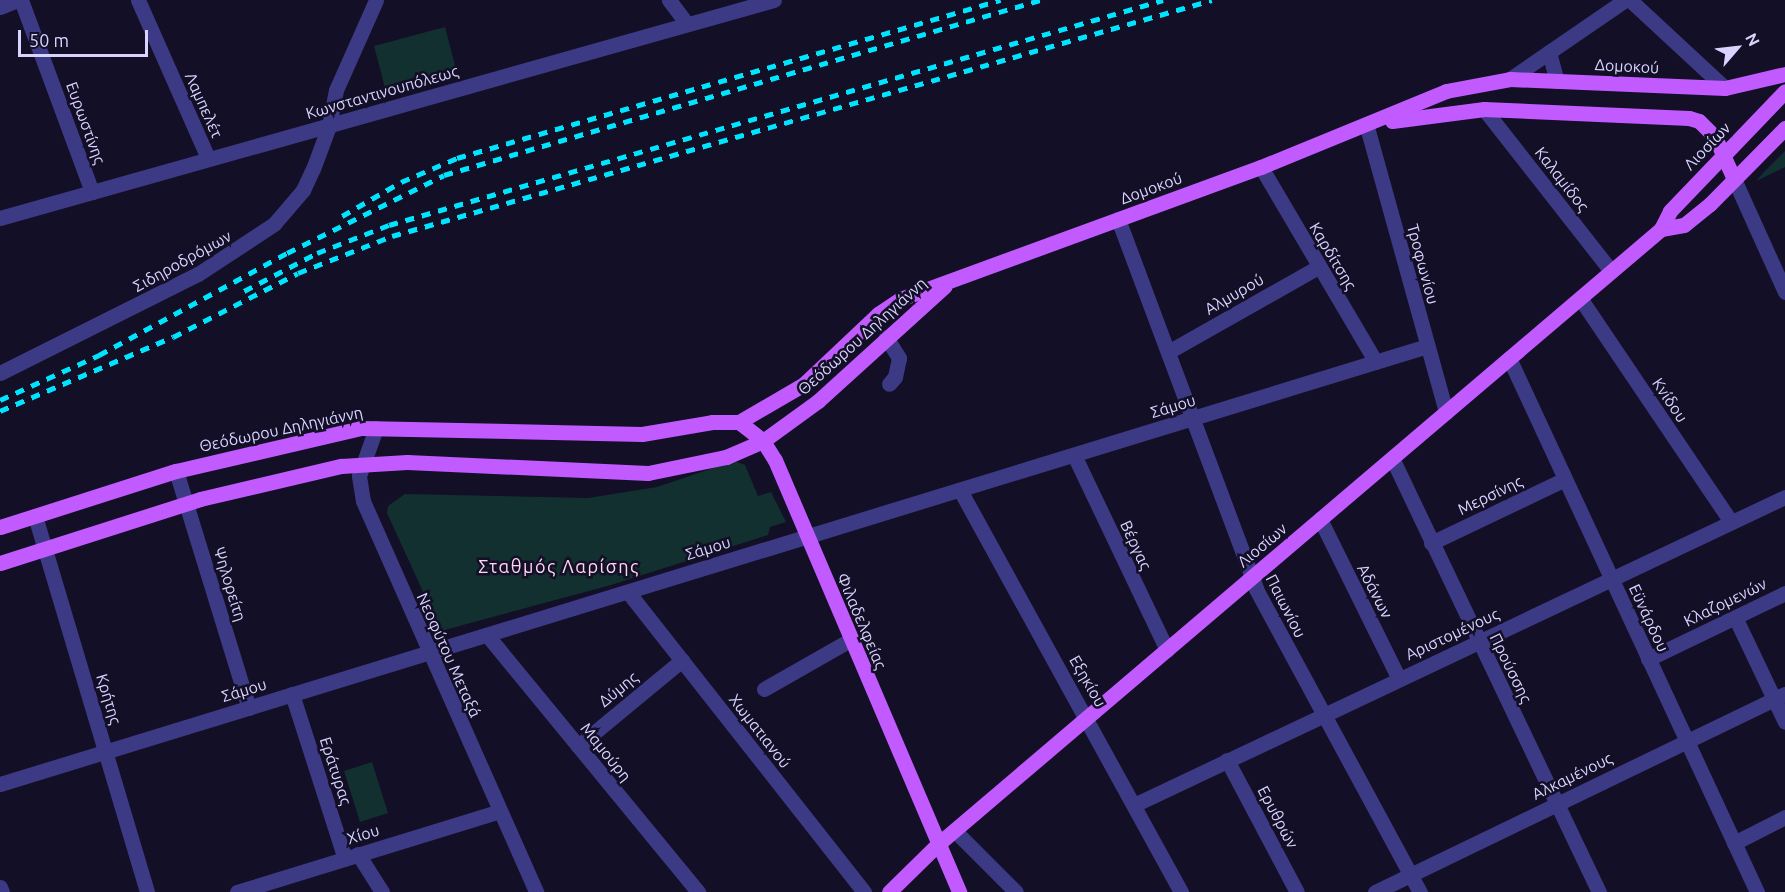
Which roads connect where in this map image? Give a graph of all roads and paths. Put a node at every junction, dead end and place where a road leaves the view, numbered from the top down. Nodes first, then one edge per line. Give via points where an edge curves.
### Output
1 (19, 0) edge
2 (138, 0) edge
3 (376, 0) edge
4 (669, 0) edge
5 (774, 0) edge
6 (1625, 0) edge
7 (1630, 0) edge
8 (0, 7) edge
9 (687, 24) junction
10 (1549, 52) junction
11 (1785, 66) edge
12 (1785, 74) edge
13 (1510, 79) junction
14 (1557, 81) junction
15 (1750, 83) junction
16 (1725, 88) junction
17 (1785, 91) edge
18 (1484, 109) junction
19 (329, 126) junction
20 (1366, 127) junction
21 (1785, 128) edge
22 (1723, 155) junction
23 (208, 158) junction
24 (1261, 167) junction
25 (1734, 179) junction
26 (92, 192) junction
27 (0, 218) edge
28 (1118, 219) junction
29 (1661, 229) junction
30 (1318, 267) junction
31 (1611, 271) junction
32 (947, 284) junction
33 (1785, 292) edge
34 (1580, 298) junction
35 (886, 337) junction
36 (1427, 346) junction
37 (1168, 352) junction
38 (1509, 358) junction
39 (1376, 362) junction
40 (0, 373) edge
41 (889, 384) dead end
42 (1446, 412) junction
43 (1192, 418) junction
44 (739, 422) junction
45 (376, 428) junction
46 (763, 441) junction
47 (1074, 455) junction
48 (1392, 458) junction
49 (362, 463) junction
50 (176, 471) junction
51 (1565, 479) junction
52 (960, 490) junction
53 (1785, 497) edge
54 (186, 503) junction
55 (35, 516) junction
56 (1320, 519) junction
57 (1731, 522) junction
58 (0, 527) edge
59 (807, 537) junction
60 (1431, 543) junction
61 (45, 549) junction
62 (0, 563) edge
63 (1252, 578) junction
64 (1611, 579) junction
65 (628, 592) junction
66 (1785, 593) edge
67 (1735, 617) junction
68 (487, 634) junction
69 (850, 640) junction
70 (1478, 641) junction
71 (1167, 650) junction
72 (428, 652) junction
73 (1648, 659) junction
74 (682, 660) junction
75 (1399, 678) junction
76 (764, 689) dead end
77 (292, 694) junction
78 (1780, 697) edge
79 (249, 708) junction
80 (1324, 714) junction
81 (1088, 717) junction
82 (1785, 722) edge
83 (1687, 741) junction
84 (578, 746) junction
85 (106, 751) junction
86 (1227, 760) junction
87 (0, 784) edge
88 (1136, 804) junction
89 (1556, 804) junction
90 (500, 811) junction
91 (1785, 817) edge
92 (955, 831) junction
93 (1734, 843) junction
94 (937, 846) junction
95 (352, 856) junction
96 (1410, 876) junction
97 (0, 887) edge
98 (263, 888) edge
99 (2, 892) edge
100 (147, 892) edge
101 (237, 892) edge
102 (382, 892) edge
103 (536, 892) edge
104 (698, 892) edge
105 (864, 892) edge
106 (889, 892) edge
107 (959, 892) edge
108 (1016, 892) edge
109 (1181, 892) edge
110 (1297, 892) edge
111 (1375, 892) edge
112 (1420, 892) edge
113 (1599, 892) edge
114 (1757, 892) edge

1 - 8 street
1 - 26 street, Ευρωστίνης
2 - 23 street, Λαμπελέτ
3 - 19 street, Σιδηροδρόμων via 336,90
4 - 9 street
5 - 9 street, Κωνσταντινουπόλεως
6 - 10 street
7 - 16 street
9 - 19 street, Κωνσταντινουπόλεως
10 - 13 street
10 - 14 street
11 - 15 street
12 - 15 main road, Δομοκού
13 - 14 main road, Δομοκού
13 - 20 main road, Δομοκού via 1446,91
14 - 16 main road, Δομοκού
15 - 16 main road, Δομοκού
17 - 22 main road, Λιοσίων
18 - 20 main road, Δομοκού via 1429,114
18 - 22 main road, Δομοκού via 1689,118 1707,127
18 - 31 street, Καλαμίδος
19 - 23 street, Κωνσταντινουπόλεως
19 - 40 street, Σιδηροδρόμων via 303,190 290,208 256,239 145,302
20 - 24 main road, Δομοκού
20 - 36 street, Τροφωνίου
21 - 25 main road, Λιοσίων
22 - 25 main road, Δομοκού
22 - 29 main road, Λιοσίων via 1670,211
23 - 26 street, Κωνσταντινουπόλεως
24 - 28 main road, Δομοκού
24 - 30 street, Καρδίτσης
25 - 29 main road, Λιοσίων via 1684,225
25 - 33 street
26 - 27 street, Κωνσταντινουπόλεως
28 - 32 main road, Δομοκού
28 - 37 street, Παιωνίου
29 - 31 main road, Λιοσίων
30 - 37 street, Αλμυρού
30 - 39 street, Καρδίτσης
31 - 34 main road, Λιοσίων
32 - 35 main road, Θεόδωρου Δηληγιάννη
32 - 44 main road, Θεόδωρου Δηληγιάννη via 900,299 878,314 804,384
34 - 38 main road, Λιοσίων
34 - 57 street, Κνίδου
35 - 41 street via 899,358 896,376
35 - 46 main road, Θεόδωρου Δηληγιάννη via 818,401
36 - 39 street, Σάμου
36 - 42 street, Τροφωνίου
37 - 43 street, Παιωνίου
38 - 42 main road, Λιοσίων
38 - 51 street, Εϋνάρδου
39 - 43 street, Σάμου
42 - 48 main road, Λιοσίων
43 - 47 street, Σάμου
43 - 63 street, Παιωνίου
44 - 45 main road, Θεόδωρου Δηληγιάννη via 712,422 642,434
44 - 46 main road, Φιλαδελφείας
45 - 49 street, Νεοφύτου Μεταξά
45 - 50 main road, Θεόδωρου Δηληγιάννη via 352,430
46 - 49 main road, Θεόδωρου Δηληγιάννη via 726,457 648,473
46 - 59 main road, Φιλαδελφείας
47 - 52 street, Σάμου
47 - 71 street, Βέργας
48 - 56 main road, Λιοσίων
48 - 60 street, Προύσσης
49 - 54 main road, Θεόδωρου Δηληγιάννη
49 - 72 street, Νεοφύτου Μεταξά via 361,495
50 - 54 street, Ψηλορείτη
50 - 55 main road, Θεόδωρου Δηληγιάννη
51 - 60 street, Μερσίνης
51 - 64 street, Εϋνάρδου
52 - 59 street, Σάμου
52 - 81 street, Εξηκίου
53 - 57 street, Αριστομένους
54 - 61 main road, Θεόδωρου Δηληγιάννη
54 - 79 street, Ψηλορείτη
55 - 58 main road, Θεόδωρου Δηληγιάννη
55 - 61 street, Κρήτης
56 - 63 main road, Λιοσίων
56 - 75 street, Αδάνων
57 - 64 street, Αριστομένους
59 - 65 street, Σάμου
59 - 69 main road, Φιλαδελφείας
60 - 70 street, Προύσσης
61 - 62 main road, Θεόδωρου Δηληγιάννη
61 - 85 street, Κρήτης
63 - 71 main road, Λιοσίων
63 - 80 street, Παιωνίου
64 - 70 street, Αριστομένους
64 - 73 street, Εϋνάρδου
65 - 68 street, Σάμου
65 - 74 street, Χωματιανού
66 - 67 street, Κλαζομενών
67 - 73 street, Κλαζομενών
67 - 78 street
68 - 72 street, Σάμου
68 - 84 street, Μαμούρη
69 - 76 street
69 - 94 main road, Φιλαδελφείας
70 - 75 street, Αριστομένους
70 - 89 street, Προύσσης
71 - 81 main road, Λιοσίων
72 - 77 street, Σάμου
72 - 90 street, Νεοφύτου Μεταξά
73 - 83 street, Εϋνάρδου
74 - 84 street, Δύμης
74 - 105 street, Χωματιανού
75 - 80 street, Αριστομένους
77 - 79 street, Σάμου
77 - 95 street, Εράτυρας
78 - 82 street
78 - 83 street, Αλκαμένους
79 - 85 street, Σάμου
80 - 86 street, Αριστομένους
80 - 96 street, Παιωνίου
81 - 88 street, Εξηκίου
81 - 92 main road, Λιοσίων
83 - 89 street, Αλκαμένους
83 - 93 street, Εϋνάρδου
84 - 104 street, Μαμούρη
85 - 87 street, Σάμου
85 - 100 street, Κρήτης
86 - 88 street, Αριστομένους
86 - 110 street, Ερυθρών
88 - 109 street, Εξηκίου
89 - 96 street, Αλκαμένους
89 - 113 street, Προύσσης
90 - 95 street, Χίου
90 - 103 street, Νεοφύτου Μεταξά
91 - 93 street
92 - 94 main road, Λιοσίων
92 - 108 street
93 - 114 street, Εϋνάρδου
94 - 106 main road, Λιοσίων
94 - 107 main road, Φιλαδελφείας
95 - 98 street, Χίου
95 - 102 street, Εράτυρας
96 - 111 street, Αλκαμένους
96 - 112 street, Παιωνίου
97 - 99 street
98 - 101 street, Χίου

